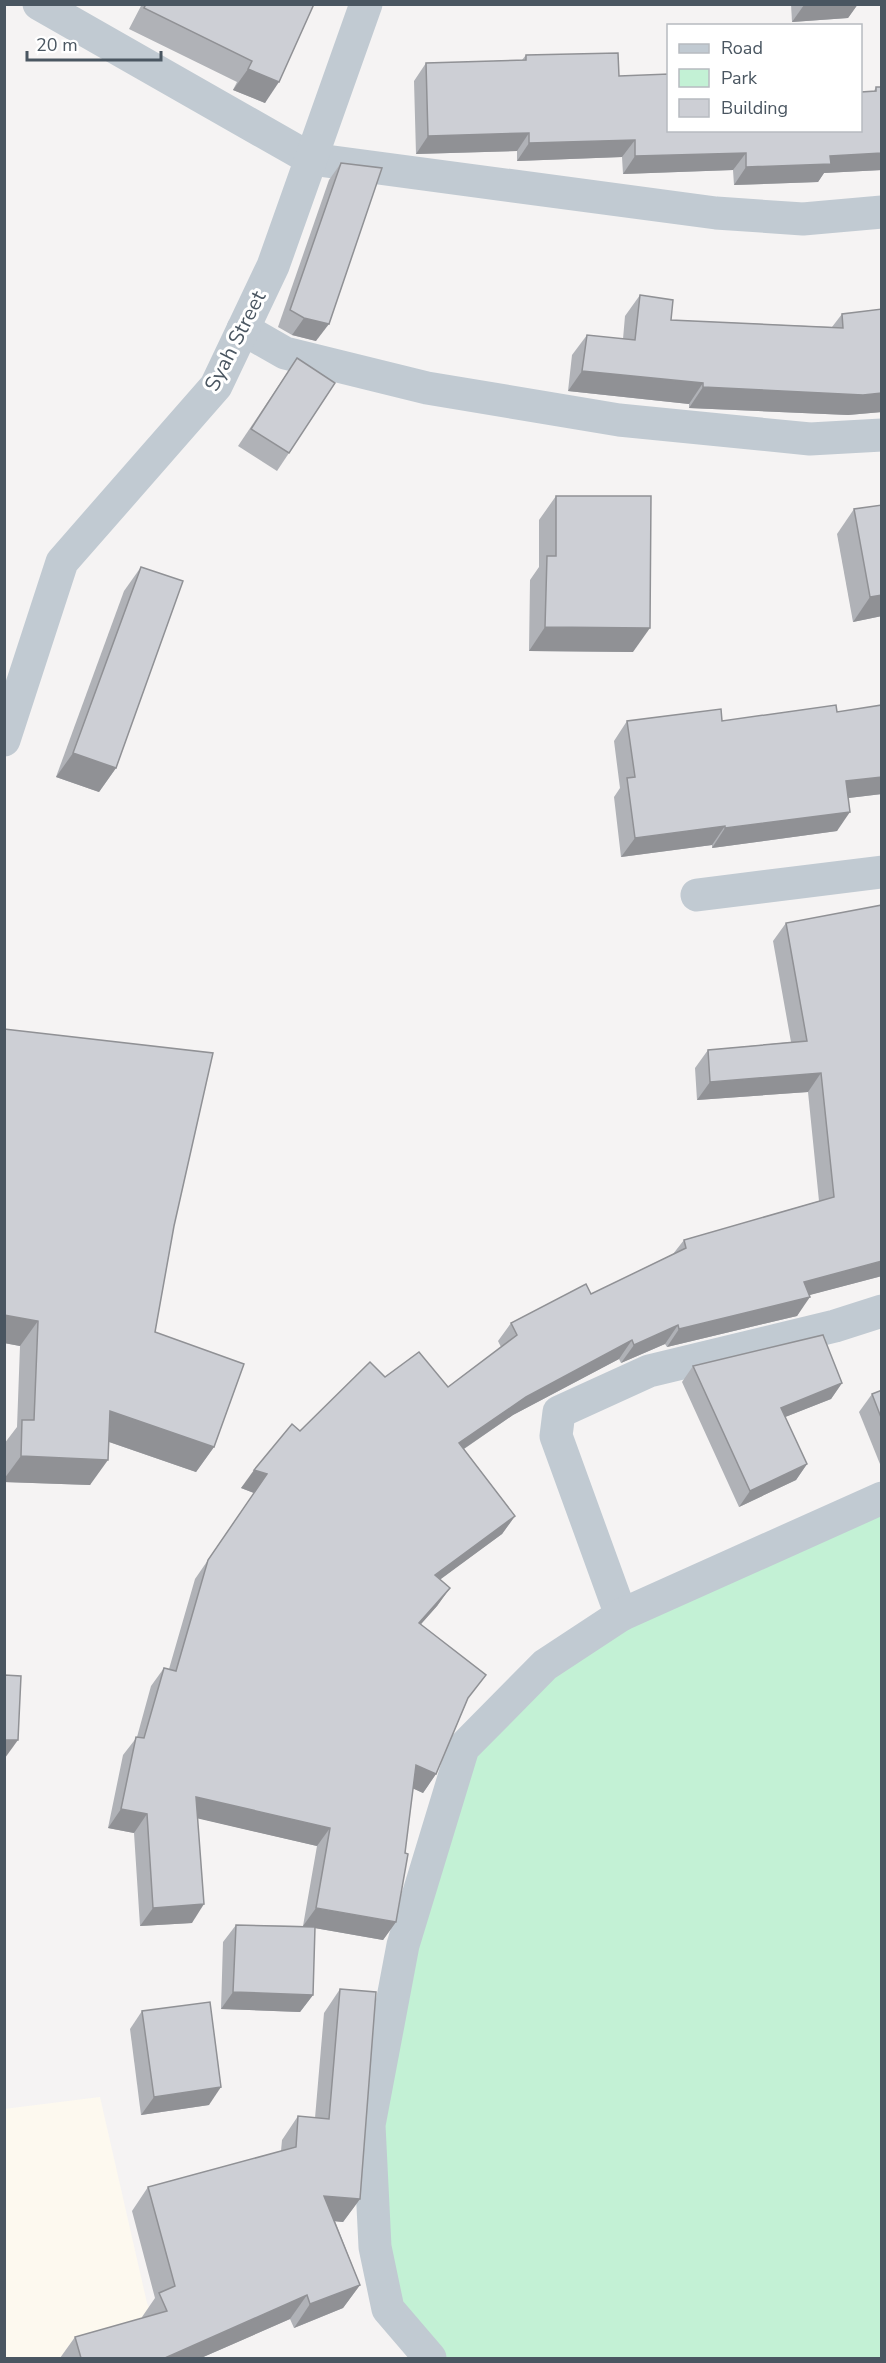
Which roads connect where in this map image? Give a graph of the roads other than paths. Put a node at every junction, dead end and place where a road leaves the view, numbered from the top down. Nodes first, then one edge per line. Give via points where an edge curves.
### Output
1 (39, 4) edge
2 (366, 4) edge
3 (311, 159) junction
4 (882, 212) edge
5 (243, 329) junction
6 (882, 435) edge
7 (4, 740) edge
8 (882, 872) edge
9 (697, 895) dead end
10 (882, 1311) edge
11 (882, 1498) edge
12 (621, 1616) junction
13 (430, 2358) edge

1 - 3 street
2 - 3 street, Syah Street
3 - 4 street via 716,213 802,219
3 - 5 street, Syah Street via 273,267
5 - 6 street via 285,353 427,388 620,420 810,439
5 - 7 street, Syah Street via 216,386 62,562
8 - 9 street
10 - 12 street via 649,1371 559,1412 556,1436
11 - 12 street
12 - 13 street via 545,1665 464,1748 403,1944 369,2125 375,2247 388,2309

